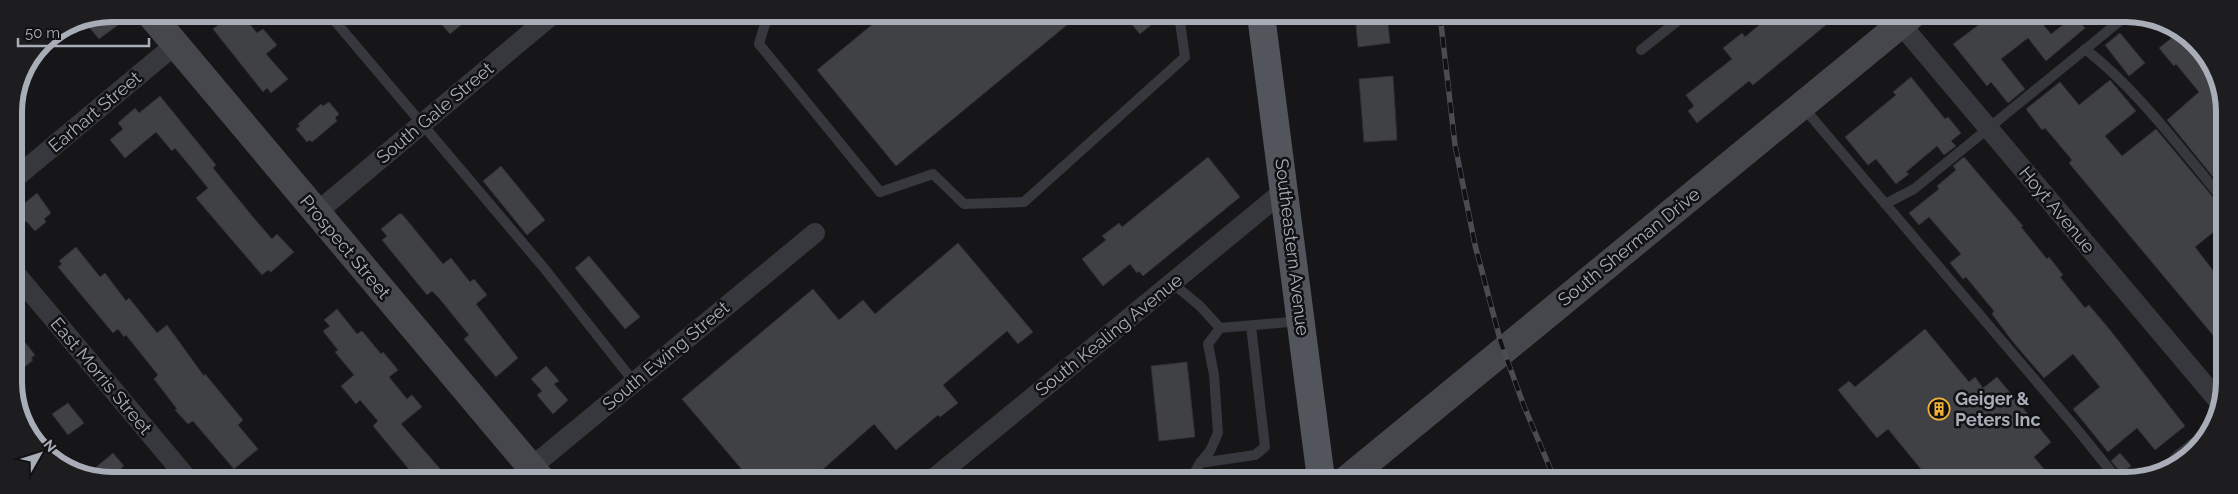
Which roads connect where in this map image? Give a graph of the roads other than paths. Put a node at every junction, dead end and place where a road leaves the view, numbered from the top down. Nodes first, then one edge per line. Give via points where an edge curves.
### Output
1 (157, 22) edge
2 (336, 22) edge
3 (543, 22) edge
4 (766, 22) edge
5 (1180, 22) edge
6 (1262, 22) edge
7 (1676, 22) edge
8 (1897, 22) edge
9 (1905, 22) edge
10 (2119, 22) edge
11 (176, 44) junction
12 (2085, 49) junction
13 (1641, 50) dead end
14 (1802, 106) junction
15 (422, 124) junction
16 (1988, 128) junction
17 (23, 172) edge
18 (1285, 190) junction
19 (2216, 191) edge
20 (1885, 204) junction
21 (316, 213) junction
22 (814, 233) dead end
23 (22, 282) edge
24 (1172, 283) junction
25 (1302, 320) junction
26 (1251, 326) junction
27 (1220, 328) junction
28 (634, 382) junction
29 (2214, 397) edge
30 (1200, 463) junction
31 (1195, 471) edge
32 (1320, 471) edge
33 (1356, 471) edge
34 (2111, 471) edge
35 (182, 472) edge
36 (527, 472) edge
37 (534, 472) edge
38 (941, 472) edge

1 - 11 main road, Prospect Street
2 - 15 lane
3 - 15 street, South Gale Street
4 - 5 lane via 759,44 880,192 933,174 964,204 1024,202 1186,57
6 - 18 main road, Southeastern Avenue
7 - 13 lane
8 - 14 main road, South Sherman Drive
9 - 16 street, Hoyt Avenue
10 - 12 lane
11 - 17 street, Earhart Street
11 - 21 main road, Prospect Street
12 - 16 lane
12 - 19 lane via 2103,62 2137,97
14 - 20 lane
14 - 33 main road, South Sherman Drive
15 - 21 street, South Gale Street
15 - 28 lane via 544,268
16 - 20 lane via 1914,189
16 - 29 street, Hoyt Avenue
18 - 24 street, South Kealing Avenue
18 - 25 main road, Southeastern Avenue
20 - 34 lane
21 - 36 main road, Prospect Street
22 - 28 street, South Ewing Street
23 - 35 street, East Morris Street
24 - 27 lane
24 - 38 street, South Kealing Avenue
25 - 26 lane
25 - 32 main road, Southeastern Avenue
26 - 27 lane
26 - 30 lane via 1265,447 1255,455
27 - 30 lane via 1208,344 1214,375 1218,433
28 - 37 street, South Ewing Street
30 - 31 lane

